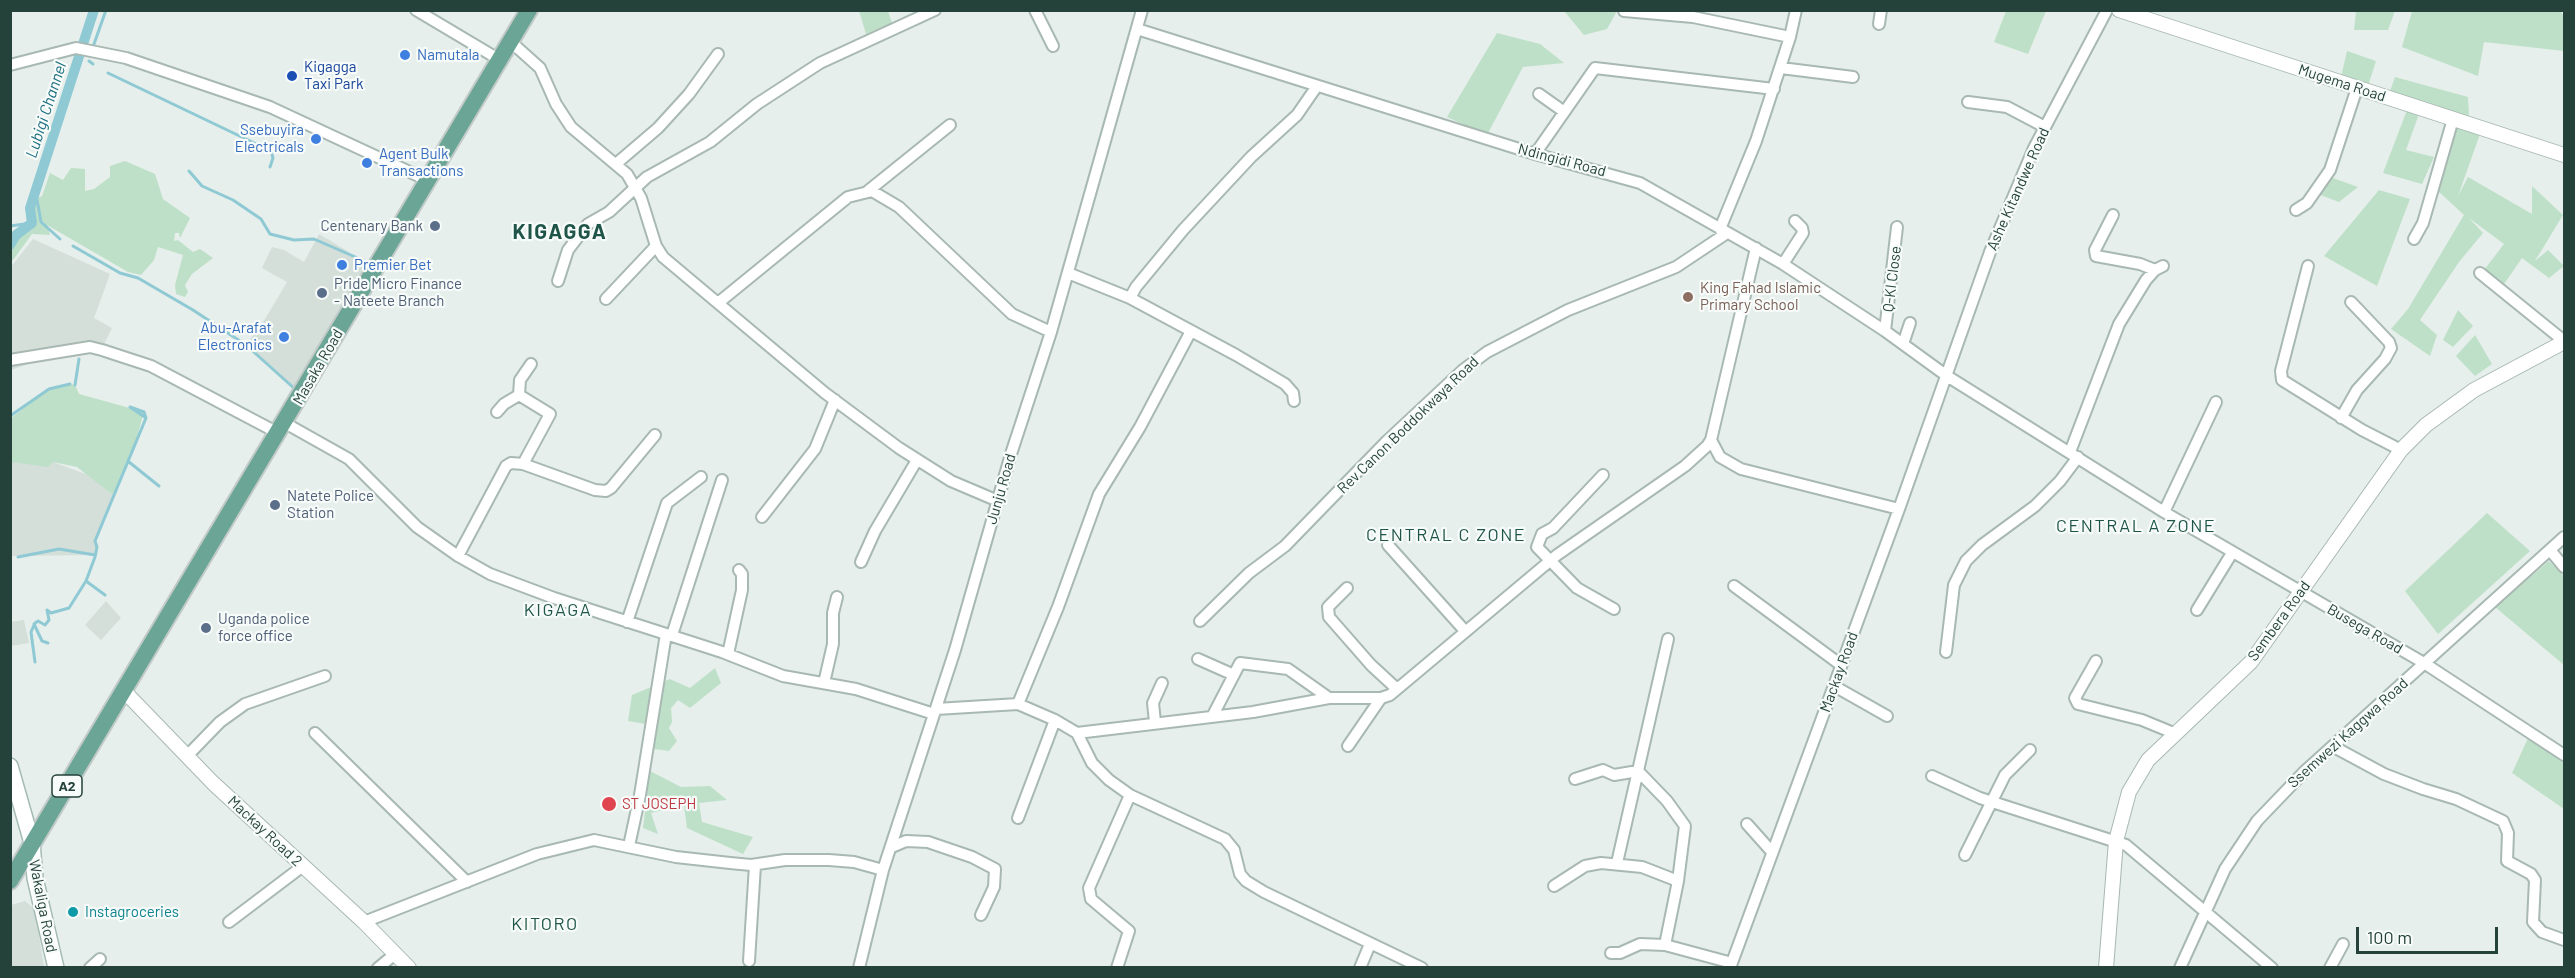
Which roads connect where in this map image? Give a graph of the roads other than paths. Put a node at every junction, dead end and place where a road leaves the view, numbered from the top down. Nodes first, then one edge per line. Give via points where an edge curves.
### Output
1 (416, 10) edge
2 (530, 10) edge
3 (935, 10) edge
4 (1035, 10) edge
5 (1142, 10) edge
6 (1796, 10) edge
7 (1881, 10) edge
8 (2107, 10) edge
9 (2119, 10) edge
10 (1624, 11) edge
11 (1880, 24) dead end
12 (1137, 29) junction
13 (1790, 37) junction
14 (511, 42) junction
15 (1053, 46) dead end
16 (718, 54) dead end
17 (500, 60) junction
18 (10, 65) edge
19 (1781, 68) junction
20 (1853, 77) dead end
21 (1317, 86) junction
22 (2357, 88) junction
23 (1774, 89) junction
24 (1539, 94) dead end
25 (1968, 102) dead end
26 (1563, 111) junction
27 (2453, 119) junction
28 (950, 125) dead end
29 (2045, 127) junction
30 (1535, 154) junction
31 (2565, 155) edge
32 (617, 164) junction
33 (427, 180) junction
34 (635, 186) junction
35 (868, 191) junction
36 (2296, 210) dead end
37 (2113, 215) dead end
38 (1795, 221) dead end
39 (1898, 227) dead end
40 (1724, 231) junction
41 (2414, 239) dead end
42 (656, 246) junction
43 (1756, 248) junction
44 (1783, 264) junction
45 (2308, 267) dead end
46 (1068, 273) junction
47 (2480, 273) dead end
48 (558, 282) dead end
49 (1130, 298) junction
50 (606, 299) dead end
51 (2351, 302) dead end
52 (718, 303) junction
53 (1910, 324) dead end
54 (1191, 331) junction
55 (1885, 331) junction
56 (1051, 332) junction
57 (2565, 342) edge
58 (1903, 344) junction
59 (10, 360) edge
60 (531, 364) dead end
61 (1947, 376) junction
62 (519, 395) junction
63 (835, 400) junction
64 (1294, 401) dead end
65 (2216, 402) dead end
66 (497, 412) dead end
67 (2342, 418) junction
68 (281, 428) junction
69 (655, 435) dead end
70 (1712, 440) junction
71 (2401, 450) junction
72 (2074, 455) junction
73 (917, 460) junction
74 (523, 464) junction
75 (1603, 475) dead end
76 (701, 477) dead end
77 (722, 480) dead end
78 (998, 501) junction
79 (1899, 509) junction
80 (2164, 512) junction
81 (762, 517) dead end
82 (2565, 537) edge
83 (1388, 545) dead end
84 (2550, 550) junction
85 (2232, 553) junction
86 (458, 556) junction
87 (861, 562) dead end
88 (1549, 562) junction
89 (2565, 567) edge
90 (738, 570) dead end
91 (1734, 586) dead end
92 (1347, 588) dead end
93 (2301, 592) junction
94 (837, 597) dead end
95 (1614, 609) dead end
96 (2197, 610) dead end
97 (1200, 621) dead end
98 (627, 622) junction
99 (1465, 632) junction
100 (669, 634) junction
101 (1668, 639) dead end
102 (1946, 652) dead end
103 (728, 654) junction
104 (1198, 659) dead end
105 (2096, 661) dead end
106 (2424, 663) junction
107 (1841, 665) junction
108 (1234, 675) junction
109 (325, 676) dead end
110 (824, 683) junction
111 (1162, 683) dead end
112 (1834, 686) junction
113 (1397, 689) junction
114 (125, 692) junction
115 (1329, 698) junction
116 (1382, 698) junction
117 (1018, 704) junction
118 (935, 712) junction
119 (1887, 716) dead end
120 (1212, 717) junction
121 (1055, 720) junction
122 (1155, 723) junction
123 (315, 733) dead end
124 (1077, 733) junction
125 (2176, 734) junction
126 (1348, 746) dead end
127 (2334, 747) junction
128 (2030, 750) dead end
129 (2565, 755) edge
130 (187, 756) junction
131 (10, 766) edge
132 (1638, 771) junction
133 (1932, 776) dead end
134 (1575, 779) dead end
135 (1130, 795) junction
136 (1992, 802) junction
137 (1018, 818) dead end
138 (1747, 824) dead end
139 (2116, 841) junction
140 (32, 843) junction
141 (629, 846) junction
142 (892, 847) junction
143 (1772, 852) junction
144 (1965, 855) dead end
145 (1617, 863) junction
146 (755, 865) junction
147 (303, 866) junction
148 (883, 870) junction
149 (10, 881) edge
150 (1678, 881) junction
151 (467, 882) junction
152 (1554, 886) dead end
153 (2206, 910) junction
154 (981, 915) dead end
155 (230, 922) dead end
156 (364, 922) junction
157 (2565, 940) edge
158 (1370, 944) junction
159 (2343, 944) dead end
160 (1665, 945) junction
161 (1611, 953) dead end
162 (395, 954) junction
163 (100, 959) dead end
164 (748, 961) dead end
165 (1731, 965) edge
166 (56, 968) edge
167 (90, 968) edge
168 (378, 968) edge
169 (409, 968) edge
170 (859, 968) edge
171 (1117, 968) edge
172 (1360, 968) edge
173 (1422, 968) edge
174 (2106, 968) edge
175 (2180, 968) edge
176 (2272, 968) edge
177 (2330, 968) edge

1 - 17 street
2 - 14 main road, Masaka Road / A2
3 - 34 street via 820,63 764,99 710,142
4 - 15 street
5 - 12 street, Junju Road
6 - 13 street
7 - 11 street
8 - 29 street, Ashe Kitandwe Road
9 - 22 street, Mugema Road
10 - 13 street via 1693,17
12 - 21 street, Ndingidi Road
12 - 46 street, Junju Road
13 - 19 street
14 - 17 main road, Masaka Road / A2
14 - 32 street via 540,68 571,127
16 - 32 street via 658,128
17 - 33 main road, Masaka Road / A2
18 - 33 street via 81,49 187,77 270,107
19 - 20 street
19 - 23 street
21 - 30 street, Ndingidi Road
21 - 49 street via 1297,115 1251,156 1183,230
22 - 27 street, Mugema Road
22 - 36 street via 2330,170 2307,203
23 - 26 street via 1602,67 1592,69
23 - 40 street
24 - 26 street
25 - 29 street via 2007,107
26 - 30 street
27 - 31 street, Mugema Road
27 - 41 street via 2423,223
28 - 35 street
29 - 61 street, Ashe Kitandwe Road via 1990,252
30 - 40 street, Ndingidi Road via 1630,178
32 - 34 street
33 - 68 main road, Masaka Road / A2
34 - 42 street
34 - 48 street via 609,212 588,224 568,250
35 - 52 street via 848,197
35 - 56 street via 899,207 1012,314
37 - 72 street via 2095,250 2096,256 2159,268 2136,294 2119,324
38 - 44 street via 1803,233
39 - 55 street, Q-KI Close
40 - 43 street, Ndingidi Road
40 - 97 street, Rev Canon Boddokwaya Road via 1676,267 1568,310 1487,351
42 - 50 street
42 - 52 street via 663,257
43 - 44 street, Ndingidi Road
43 - 70 street
44 - 55 street, Ndingidi Road
45 - 67 street via 2282,380
46 - 49 street
46 - 56 street, Junju Road
47 - 57 street
49 - 54 street
51 - 67 street via 2391,348 2356,390
52 - 63 street
53 - 58 street
54 - 64 street via 1285,384
54 - 117 street via 1099,494
55 - 58 street, Ndingidi Road
56 - 78 street, Junju Road
57 - 71 street, Sembera Road via 2451,405
58 - 61 street, Ndingidi Road
59 - 68 street via 90,347 102,350 150,366
60 - 62 street via 520,380
61 - 72 street, Busega Road
61 - 79 street, Mackay Road
62 - 66 street
62 - 74 street via 550,414
63 - 73 street
63 - 81 street via 815,449
65 - 80 street
67 - 71 street
68 - 86 street via 349,459 417,527
68 - 114 main road, Masaka Road / A2
69 - 74 street via 606,491
70 - 79 street via 1720,457 1741,469
70 - 88 street via 1685,466
71 - 93 street, Sembera Road
72 - 80 street, Busega Road
72 - 102 street via 2060,481 2035,506 1966,561 1954,585
73 - 78 street via 951,481
73 - 87 street
74 - 86 street via 511,463 502,471
75 - 88 street via 1553,528 1542,534 1537,547
76 - 98 street via 667,503
77 - 100 street
78 - 118 street, Junju Road
79 - 107 street, Mackay Road
80 - 85 street, Busega Road
82 - 84 street, Ssemwezi Kaggwa Road
83 - 99 street
84 - 89 street
84 - 106 street, Ssemwezi Kaggwa Road
85 - 93 street, Busega Road
85 - 96 street
86 - 98 street via 516,585
88 - 95 street via 1577,588
88 - 99 street
90 - 103 street via 742,574 742,590
91 - 107 street
92 - 113 street via 1328,607 1329,617
93 - 106 street, Busega Road
93 - 125 street, Sembera Road via 2251,662
94 - 110 street via 833,644
98 - 100 street
99 - 113 street
100 - 103 street
100 - 141 street
101 - 132 street
103 - 110 street via 783,676
104 - 108 street
105 - 125 street via 2075,698 2078,704 2142,720
106 - 127 street, Ssemwezi Kaggwa Road
106 - 129 street, Busega Road
107 - 112 street, Mackay Road
108 - 115 street via 1240,663 1288,669
108 - 120 street
109 - 130 street via 245,704 220,722
110 - 118 street
111 - 122 street via 1154,704
112 - 119 street
112 - 143 street, Mackay Road
113 - 116 street
114 - 130 street, Mackay Road 2
114 - 140 main road, A2
115 - 116 street
115 - 120 street
116 - 126 street
117 - 118 street
117 - 121 street
118 - 142 street, Junju Road
120 - 122 street
121 - 124 street
121 - 137 street
122 - 124 street
123 - 151 street
124 - 135 street via 1092,763
125 - 139 street, Sembera Road via 2156,750 2138,774
127 - 153 street, Ssemwezi Kaggwa Road via 2257,821 2225,869
127 - 157 street via 2384,774 2456,799 2503,821 2508,833 2507,861 2535,880 2533,922 2542,932
128 - 136 street via 2004,775
130 - 147 street, Mackay Road 2
131 - 140 main road, Wakaliga Road
132 - 134 street via 1614,775 1603,771
132 - 145 street
132 - 150 street via 1675,809 1685,826
133 - 136 street
135 - 158 street via 1225,839 1234,850 1240,874 1246,881
135 - 171 street via 1089,888 1091,899 1129,932
136 - 139 street
136 - 144 street
138 - 143 street
139 - 153 street via 2135,850
139 - 174 street, Sembera Road
140 - 149 main road, A2
140 - 166 main road, Wakaliga Road via 35,878
141 - 146 street via 676,857
141 - 151 street via 579,841
142 - 148 street, Junju Road
142 - 154 street via 906,841 928,842 995,869 994,887
143 - 165 street, Mackay Road
145 - 150 street via 1642,867
145 - 152 street via 1585,866
146 - 148 street via 829,860
146 - 164 street
147 - 155 street
147 - 156 street, Mackay Road 2
148 - 170 street, Junju Road
150 - 160 street
151 - 156 street
153 - 175 street, Ssemwezi Kaggwa Road
153 - 176 street
156 - 162 street, Mackay Road 2
158 - 172 street
158 - 173 street
159 - 177 street
160 - 161 street via 1640,944
160 - 165 street
162 - 168 street
162 - 169 street, Mackay Road 2
163 - 167 street

